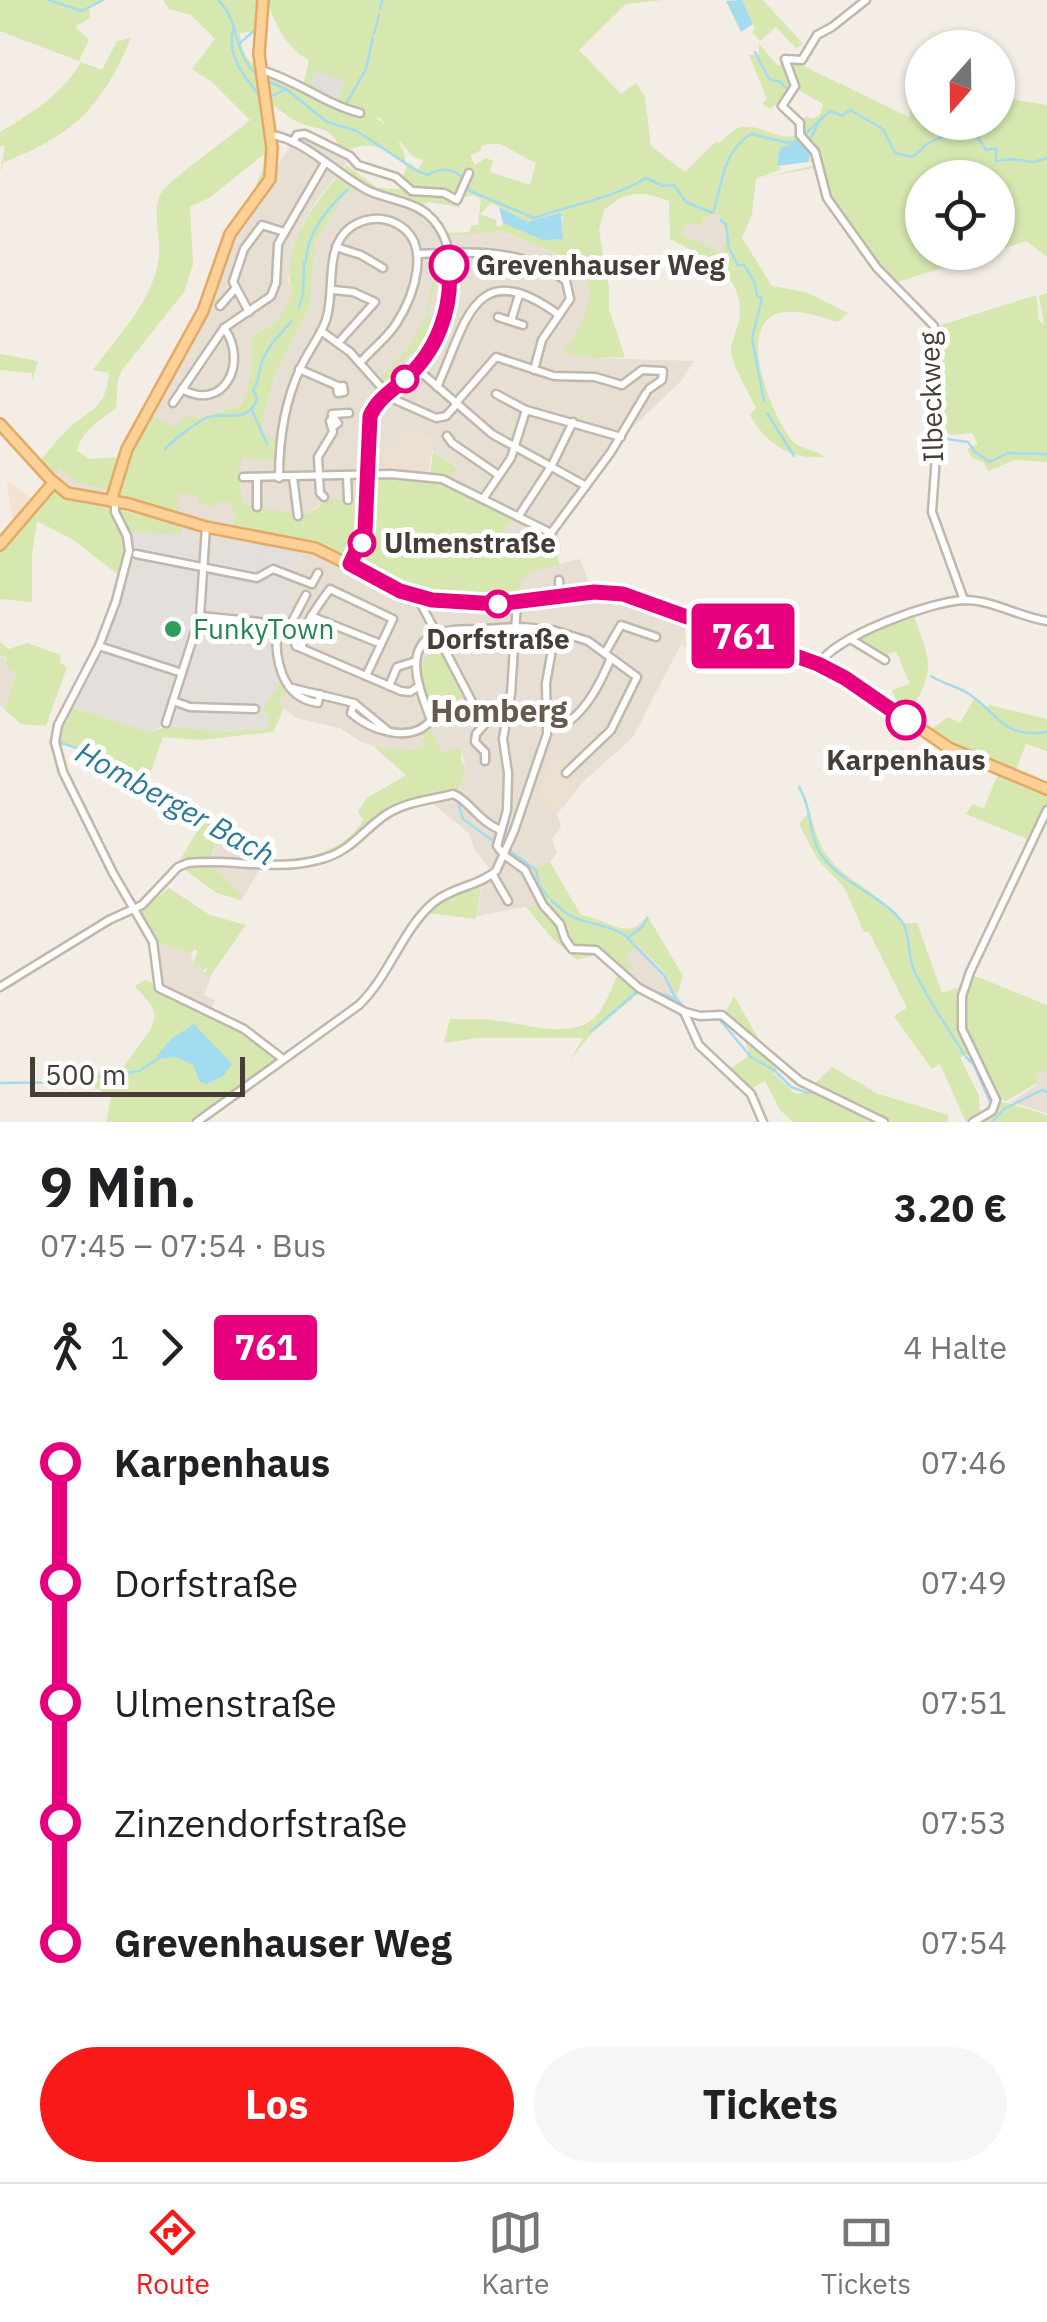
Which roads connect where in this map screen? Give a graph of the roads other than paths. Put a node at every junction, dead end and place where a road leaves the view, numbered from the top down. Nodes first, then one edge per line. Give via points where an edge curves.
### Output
1 (263, 0) edge
2 (866, 0) edge
3 (261, 70) junction
4 (360, 113) dead end
5 (270, 135) junction
6 (293, 142) junction
7 (325, 163) junction
8 (469, 173) dead end
9 (284, 232) junction
10 (336, 247) junction
11 (448, 252) junction
12 (419, 254) junction
13 (384, 268) dead end
14 (234, 289) junction
15 (332, 290) junction
16 (518, 295) junction
17 (220, 306) dead end
18 (249, 312) junction
19 (558, 316) junction
20 (498, 317) dead end
21 (510, 321) junction
22 (524, 325) dead end
23 (224, 328) junction
24 (322, 331) junction
25 (340, 342) junction
26 (360, 363) junction
27 (416, 368) junction
28 (299, 370) junction
29 (534, 370) junction
30 (338, 386) dead end
31 (437, 387) junction
32 (182, 389) junction
33 (496, 394) dead end
34 (386, 395) junction
35 (173, 403) dead end
36 (456, 404) junction
37 (526, 410) junction
38 (348, 413) dead end
39 (573, 422) junction
40 (0, 424) edge
41 (447, 436) dead end
42 (620, 437) junction
43 (515, 448) junction
44 (552, 465) junction
45 (366, 474) junction
46 (497, 474) junction
47 (347, 475) junction
48 (319, 476) junction
49 (242, 477) dead end
50 (292, 477) junction
51 (258, 478) junction
52 (280, 478) junction
53 (53, 483) junction
54 (586, 486) junction
55 (324, 496) dead end
56 (483, 498) junction
57 (348, 500) dead end
58 (113, 501) junction
59 (257, 507) dead end
60 (298, 516) dead end
61 (518, 517) junction
62 (206, 527) junction
63 (0, 545) edge
64 (136, 554) dead end
65 (350, 564) junction
66 (201, 568) junction
67 (318, 573) dead end
68 (559, 580) dead end
69 (306, 595) dead end
70 (560, 596) junction
71 (418, 598) junction
72 (964, 600) junction
73 (516, 602) junction
74 (200, 616) junction
75 (311, 616) junction
76 (1047, 621) edge
77 (277, 627) junction
78 (515, 627) junction
79 (552, 630) junction
80 (294, 634) junction
81 (436, 634) junction
82 (656, 637) dead end
83 (852, 640) junction
84 (381, 644) junction
85 (99, 646) junction
86 (608, 655) junction
87 (885, 660) dead end
88 (416, 661) junction
89 (818, 664) junction
90 (182, 674) junction
91 (366, 676) junction
92 (389, 686) junction
93 (419, 686) junction
94 (173, 702) junction
95 (255, 709) dead end
96 (549, 720) junction
97 (166, 723) dead end
98 (485, 761) dead end
99 (566, 773) dead end
100 (1047, 789) edge
101 (1047, 810) edge
102 (506, 819) junction
103 (516, 824) junction
104 (500, 830) junction
105 (504, 855) junction
106 (493, 876) junction
107 (508, 900) dead end
108 (134, 910) junction
109 (0, 987) edge
110 (685, 1012) junction
111 (283, 1059) junction
112 (196, 1122) edge
113 (763, 1122) edge
114 (884, 1122) edge
115 (972, 1122) edge

1 - 3 main road
2 - 72 street, Ilbeckweg via 817,35 802,60 786,57 796,86 782,103 815,152 827,198 877,268 934,326 932,512
3 - 4 street
3 - 5 main road
5 - 6 street
5 - 58 main road via 270,179 230,234 200,317 127,448
6 - 7 street
6 - 8 street via 304,134 358,165 394,176 412,192 444,192 457,200
7 - 9 street
7 - 11 street via 372,192 423,211
9 - 14 street via 260,226 244,249
9 - 18 street via 274,290
10 - 12 street via 360,222 384,220 409,232
10 - 13 street
10 - 15 street
11 - 12 street
11 - 19 street via 519,258 561,277 570,300
11 - 27 street via 447,306 436,340
12 - 26 street via 398,322
14 - 17 street
14 - 18 street
15 - 24 street
15 - 25 street via 379,304
16 - 19 street
16 - 21 street
16 - 31 street via 494,291 478,300
18 - 23 street
19 - 29 street
20 - 21 street
21 - 22 street
23 - 32 street
23 - 32 street via 235,350 230,381 200,394
24 - 25 street
24 - 28 street
25 - 26 street
26 - 34 street
27 - 31 street
27 - 34 street
28 - 30 street
28 - 52 street via 283,418
29 - 36 street via 496,357
29 - 42 street via 622,386 642,370 663,372
31 - 36 street
32 - 35 street
33 - 37 street
34 - 36 street via 436,418
34 - 45 street via 370,416
36 - 43 street
37 - 39 street
37 - 43 street
38 - 48 street via 332,414
39 - 42 street
39 - 44 street
40 - 53 main road
41 - 46 street
42 - 54 street
43 - 44 street
43 - 46 street
44 - 54 street
44 - 61 street
45 - 47 street
45 - 56 street via 442,479
45 - 65 street via 365,532
46 - 56 street
47 - 48 street
47 - 57 street
48 - 50 street
48 - 55 street
49 - 51 street
50 - 52 street
50 - 60 street
51 - 52 street
51 - 59 street
53 - 58 main road via 70,494
53 - 63 main road
54 - 61 street via 554,531
56 - 61 street
58 - 62 main road
58 - 85 street via 129,551
62 - 65 main road via 315,548
62 - 66 street
64 - 66 street
65 - 71 main road
66 - 67 street via 257,578 273,569 312,584
66 - 74 street
68 - 70 street
69 - 80 street
70 - 73 main road
70 - 89 main road via 623,594
71 - 73 main road
71 - 81 street
72 - 76 street
72 - 83 street via 909,611
73 - 78 street
74 - 77 street
74 - 90 street
75 - 80 street
75 - 84 street
75 - 84 street via 330,589 393,618
77 - 80 street
77 - 93 street via 280,674 312,703 320,694 354,703 352,716 372,727 409,732 431,720
78 - 79 street
78 - 81 street
78 - 102 street via 503,739
79 - 86 street via 575,634
79 - 96 street
80 - 91 street via 299,647
81 - 88 street
81 - 98 street via 484,725 475,742
82 - 86 street via 622,624
83 - 87 street
83 - 89 street
84 - 91 street
85 - 90 street
85 - 108 street via 58,725 56,748
86 - 96 street via 598,687 576,716
86 - 99 street via 638,674 611,730
88 - 92 street via 400,665
88 - 93 street
89 - 100 main road via 949,748
90 - 94 street
91 - 92 street
92 - 93 street via 405,692
94 - 95 street
94 - 97 street
96 - 103 street
101 - 115 street via 965,984 962,1029 996,1100 992,1111
102 - 103 street
102 - 104 street
103 - 105 street
104 - 105 street via 497,846
104 - 108 street via 456,794 419,801 383,816 340,853 308,864 182,865
105 - 106 street
105 - 110 street via 525,870 568,945 596,950 640,988
106 - 107 street
106 - 111 street via 436,900 365,999
108 - 109 street
108 - 111 street via 155,947 160,989 244,1030
110 - 113 street via 699,1045 751,1094
110 - 114 street via 722,1015 800,1081
111 - 112 street

